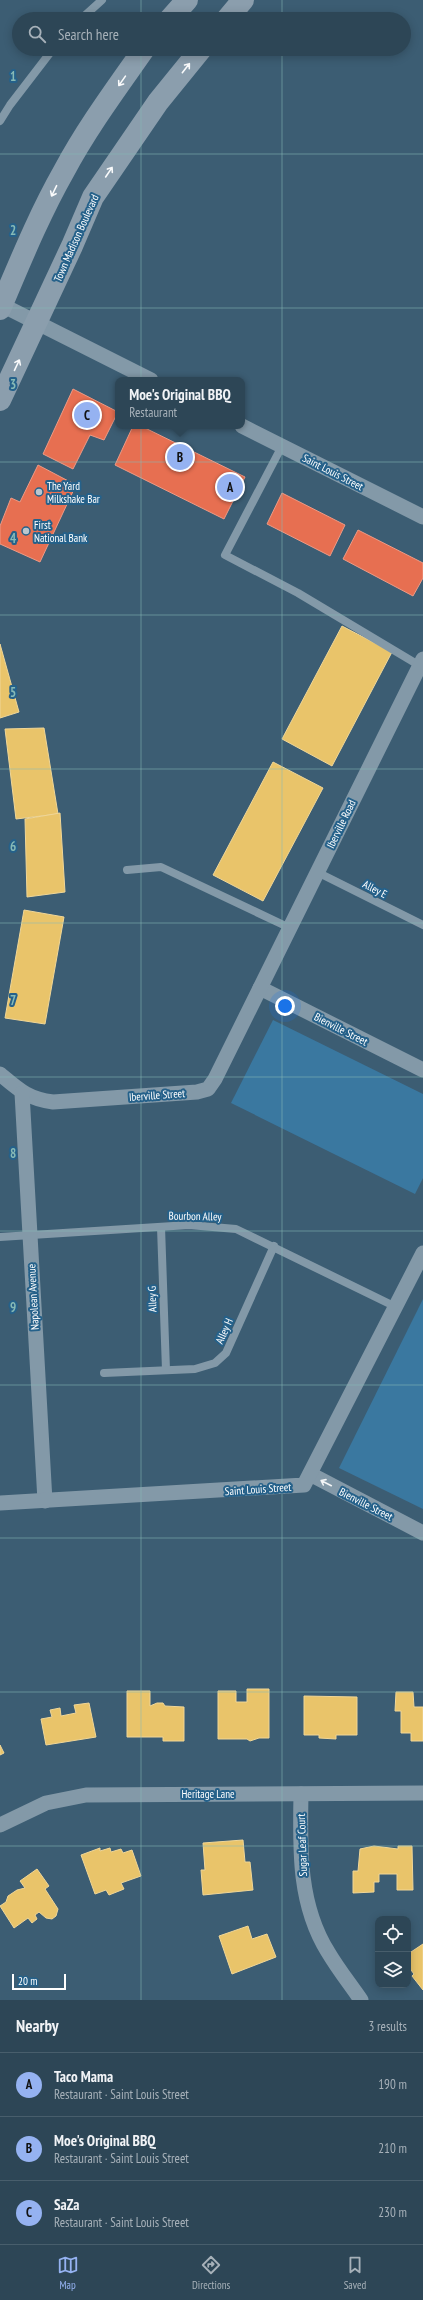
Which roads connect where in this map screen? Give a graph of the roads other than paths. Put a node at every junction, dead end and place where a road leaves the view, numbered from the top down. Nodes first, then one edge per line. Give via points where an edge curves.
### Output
1 (102, 0) edge
2 (187, 0) edge
3 (243, 0) edge
4 (89, 12) edge
5 (176, 12) edge
6 (233, 12) edge
7 (48, 56) edge
8 (139, 56) edge
9 (195, 56) edge
10 (0, 121) edge
11 (1, 306) edge
12 (37, 323) junction
13 (145, 377) edge
14 (0, 400) edge
15 (245, 428) edge
16 (282, 446) junction
17 (423, 517) edge
18 (422, 664) edge
19 (126, 870) dead end
20 (317, 872) junction
21 (423, 925) edge
22 (290, 928) junction
23 (260, 988) junction
24 (423, 1070) edge
25 (0, 1074) edge
26 (22, 1093) junction
27 (161, 1226) junction
28 (30, 1235) junction
29 (0, 1236) edge
30 (274, 1246) junction
31 (423, 1253) edge
32 (396, 1307) junction
33 (166, 1370) junction
34 (104, 1373) dead end
35 (310, 1474) junction
36 (44, 1501) junction
37 (0, 1503) edge
38 (423, 1533) edge
39 (423, 1793) edge
40 (301, 1794) junction
41 (0, 1825) edge
42 (361, 2000) edge

1 - 4 lane
2 - 5 main road
3 - 6 main road
7 - 10 lane
8 -> 11 main road via 64,170 20,258
12 -> 9 main road, Town Madison Boulevard via 93,197 158,102
11 - 12 street
12 - 13 street
14 -> 12 main road, Town Madison Boulevard
15 - 16 street, Saint Louis Street
16 - 17 street, Saint Louis Street
16 - 18 lane via 225,555 298,593
18 - 20 street, Iberville Road
19 - 22 lane via 161,867
20 - 21 lane, Alley E
20 - 22 street, Iberville Road
22 - 23 street, Iberville Road
23 - 24 street, Bienville Street
23 - 26 street, Iberville Street via 208,1089 197,1092 53,1102 36,1100
25 - 26 street, Iberville Street
26 - 28 street, Napolean Avenue
27 - 28 lane, Bourbon Alley
27 - 30 lane, Bourbon Alley via 215,1225 236,1229
27 - 33 lane, Alley G
28 - 29 lane, Bourbon Alley
28 - 36 street, Napolean Avenue
30 - 32 lane, Bourbon Alley
30 - 33 lane, Alley H via 226,1353 215,1363 195,1369
31 - 32 street, Saint Louis Street
32 - 35 street, Saint Louis Street
33 - 34 lane, Alley H
35 - 36 street, Saint Louis Street via 304,1485 291,1487
38 -> 35 street, Bienville Street
36 - 37 street, Saint Louis Street
39 - 40 street, Heritage Lane
40 - 41 street, Heritage Lane via 86,1795 46,1803
40 - 42 street, Sugar Leaf Court via 301,1876 311,1916 327,1951

